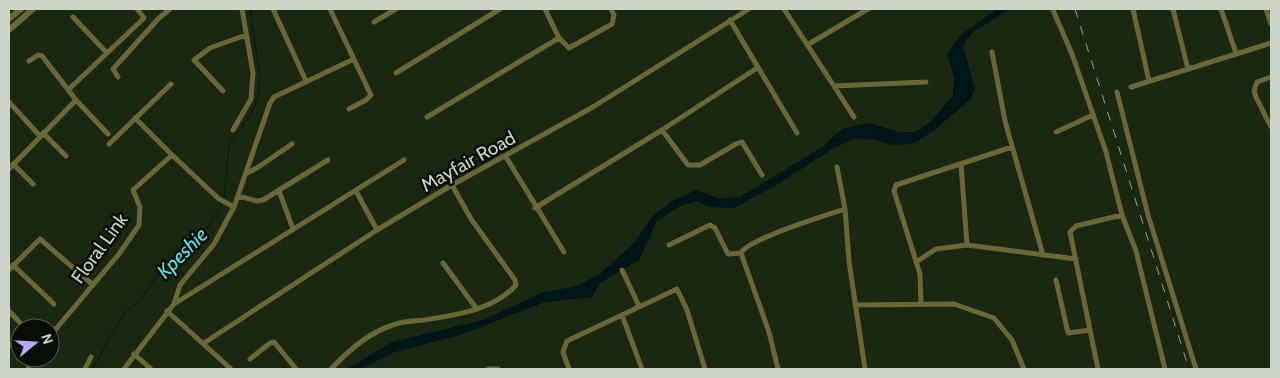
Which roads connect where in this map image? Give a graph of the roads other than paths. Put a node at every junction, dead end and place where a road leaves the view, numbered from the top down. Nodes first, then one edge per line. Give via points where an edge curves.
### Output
1 (21, 9) edge
2 (33, 9) edge
3 (136, 9) edge
4 (170, 9) edge
5 (242, 9) edge
6 (273, 9) edge
7 (330, 9) edge
8 (396, 9) edge
9 (500, 9) edge
10 (545, 9) edge
11 (611, 9) edge
12 (749, 9) edge
13 (784, 9) edge
14 (868, 9) edge
15 (1133, 9) edge
16 (1172, 9) edge
17 (1221, 9) edge
18 (1266, 9) edge
19 (1053, 10) dead end
20 (73, 17) dead end
21 (144, 18) junction
22 (9, 19) edge
23 (730, 20) junction
24 (374, 22) dead end
25 (154, 24) junction
26 (1271, 24) edge
27 (9, 30) edge
28 (246, 35) junction
29 (559, 38) junction
30 (1271, 42) edge
31 (807, 45) junction
32 (992, 52) dead end
33 (107, 53) junction
34 (1236, 54) junction
35 (354, 59) junction
36 (29, 61) dead end
37 (758, 68) junction
38 (1188, 70) junction
39 (396, 73) dead end
40 (118, 77) dead end
41 (1271, 77) edge
42 (306, 81) junction
43 (1150, 81) junction
44 (926, 82) dead end
45 (171, 84) dead end
46 (834, 86) junction
47 (1130, 87) dead end
48 (68, 90) junction
49 (223, 91) dead end
50 (1116, 92) dead end
51 (76, 100) junction
52 (9, 102) edge
53 (349, 109) dead end
54 (1093, 115) junction
55 (428, 117) dead end
56 (854, 117) dead end
57 (135, 118) junction
58 (1271, 127) edge
59 (233, 130) dead end
60 (662, 130) junction
61 (1056, 132) dead end
62 (797, 133) dead end
63 (42, 134) junction
64 (108, 134) dead end
65 (109, 144) dead end
66 (292, 144) dead end
67 (1012, 147) junction
68 (172, 155) junction
69 (66, 156) dead end
70 (506, 157) junction
71 (328, 160) dead end
72 (404, 160) dead end
73 (13, 164) junction
74 (960, 164) junction
75 (837, 167) dead end
76 (9, 169) edge
77 (247, 173) junction
78 (762, 175) dead end
79 (33, 184) dead end
80 (452, 185) junction
81 (279, 191) junction
82 (356, 191) junction
83 (238, 196) junction
84 (234, 207) junction
85 (535, 208) junction
86 (845, 209) junction
87 (1122, 215) junction
88 (294, 229) junction
89 (377, 230) junction
90 (669, 245) dead end
91 (966, 245) junction
92 (564, 252) dead end
93 (741, 253) junction
94 (1044, 255) junction
95 (1076, 259) junction
96 (916, 262) junction
97 (443, 263) dead end
98 (13, 265) junction
99 (9, 270) edge
100 (622, 270) dead end
101 (1056, 280) dead end
102 (93, 285) junction
103 (54, 304) dead end
104 (174, 304) junction
105 (921, 304) junction
106 (855, 305) junction
107 (639, 306) junction
108 (476, 308) junction
109 (167, 311) junction
110 (622, 315) junction
111 (60, 324) edge
112 (1090, 330) junction
113 (204, 343) junction
114 (134, 354) junction
115 (92, 357) dead end
116 (250, 359) dead end
117 (85, 369) edge
118 (124, 369) edge
119 (151, 369) edge
120 (231, 369) edge
121 (296, 369) edge
122 (331, 369) edge
123 (488, 369) edge
124 (498, 369) edge
125 (569, 369) edge
126 (642, 369) edge
127 (705, 369) edge
128 (778, 369) edge
129 (865, 369) edge
130 (1024, 369) edge
131 (1098, 369) edge
132 (1164, 369) edge
133 (1196, 369) edge

1 - 22 street
2 - 27 street
3 - 21 street
4 - 25 street
5 - 28 street
6 - 42 street
7 - 35 street
8 - 24 street
9 - 39 street
10 - 29 street
11 - 29 street via 614,21 573,48 565,46
12 - 23 street, Mayfair Road
13 - 31 street
14 - 31 street
15 - 43 street
16 - 38 street
17 - 34 street
18 - 26 street
19 - 54 street
20 - 33 street
21 - 25 street
21 - 33 street
23 - 37 street
23 - 70 street, Mayfair Road via 593,107
25 - 40 street via 113,69
28 - 49 street via 210,48 194,60
28 - 59 street via 253,73 251,99
29 - 55 street
30 - 34 street
31 - 46 street
32 - 67 street
33 - 48 street
34 - 38 street
35 - 42 street
35 - 53 street via 371,95
36 - 48 street via 40,54
37 - 60 street
37 - 62 street
38 - 43 street
41 - 58 street via 1257,82 1254,92
42 - 77 street via 279,93 270,103
43 - 47 street
44 - 46 street
45 - 57 street
46 - 56 street
48 - 51 street
50 - 133 street via 1148,215
51 - 63 street
51 - 64 street
52 - 63 street
54 - 61 street
54 - 87 street
57 - 65 street
57 - 68 street
60 - 78 street via 688,164 694,166 742,142
60 - 85 street
63 - 69 street
63 - 73 street
66 - 77 street
67 - 74 street
67 - 94 street
68 - 84 street via 219,199
68 - 102 street, Floral Link via 133,190 140,207 140,224
70 - 80 street, Mayfair Road
70 - 85 street
71 - 81 street
72 - 82 street
73 - 76 street
73 - 79 street
74 - 91 street
74 - 96 street via 896,185 894,191
75 - 86 street
77 - 83 street
80 - 89 street, Mayfair Road
80 - 108 street via 516,285 496,302
81 - 83 street via 260,201
81 - 88 street
82 - 88 street
82 - 89 street
83 - 84 street
84 - 104 street via 214,244 180,285
85 - 92 street
86 - 93 street via 764,238
86 - 106 street
87 - 95 street via 1072,229
87 - 132 street via 1136,251
88 - 104 street
89 - 113 street, Mayfair Road
90 - 93 street via 710,225 715,228 728,254
91 - 94 street
91 - 96 street via 936,249
93 - 128 street via 769,332
94 - 95 street
95 - 112 street
96 - 105 street via 920,274
97 - 108 street
98 - 99 street
98 - 102 street via 37,240 43,239
98 - 103 street
100 - 107 street
101 - 112 street via 1068,333
102 - 111 street, Floral Link
104 - 109 street
105 - 106 street
105 - 130 street via 954,304 994,318 1012,340
106 - 129 street
107 - 110 street
107 - 127 street via 677,289 687,310
108 - 122 street via 446,317 392,325 364,340
109 - 113 street
109 - 114 street
110 - 125 street via 567,341 563,352
110 - 126 street
112 - 131 street
113 - 120 street
114 - 118 street
114 - 119 street
115 - 117 street
116 - 121 street via 274,342
123 - 124 street

